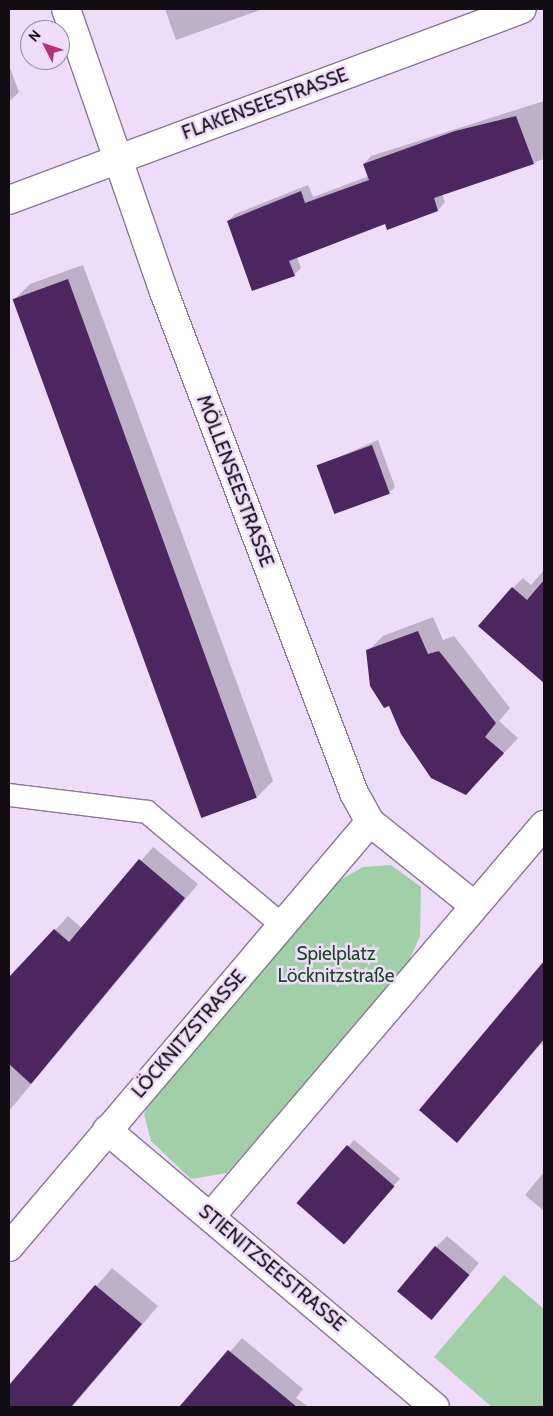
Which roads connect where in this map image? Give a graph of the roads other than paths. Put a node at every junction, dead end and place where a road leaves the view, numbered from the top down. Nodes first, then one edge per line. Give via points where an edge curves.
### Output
1 (66, 9) edge
2 (522, 9) edge
3 (119, 157) junction
4 (9, 200) edge
5 (9, 795) edge
6 (370, 822) junction
7 (544, 825) edge
8 (475, 906) junction
9 (282, 926) junction
10 (107, 1130) junction
11 (211, 1216) junction
12 (9, 1247) edge
13 (435, 1407) edge

1 - 3 street, MÖLLENSEESTRASSE
2 - 3 street, FLAKENSEESTRASSE
3 - 4 street, FLAKENSEESTRASSE
3 - 6 street, MÖLLENSEESTRASSE via 204,397 354,793
5 - 9 lane via 147,812
6 - 8 street, MÖLLENSEESTRASSE
6 - 9 street, LÖCKNITZSTRASSE
7 - 8 street
8 - 11 street
9 - 10 street, LÖCKNITZSTRASSE
10 - 11 street, STIENITZSEESTRASSE
10 - 12 street, LÖCKNITZSTRASSE
11 - 13 street, STIENITZSEESTRASSE

